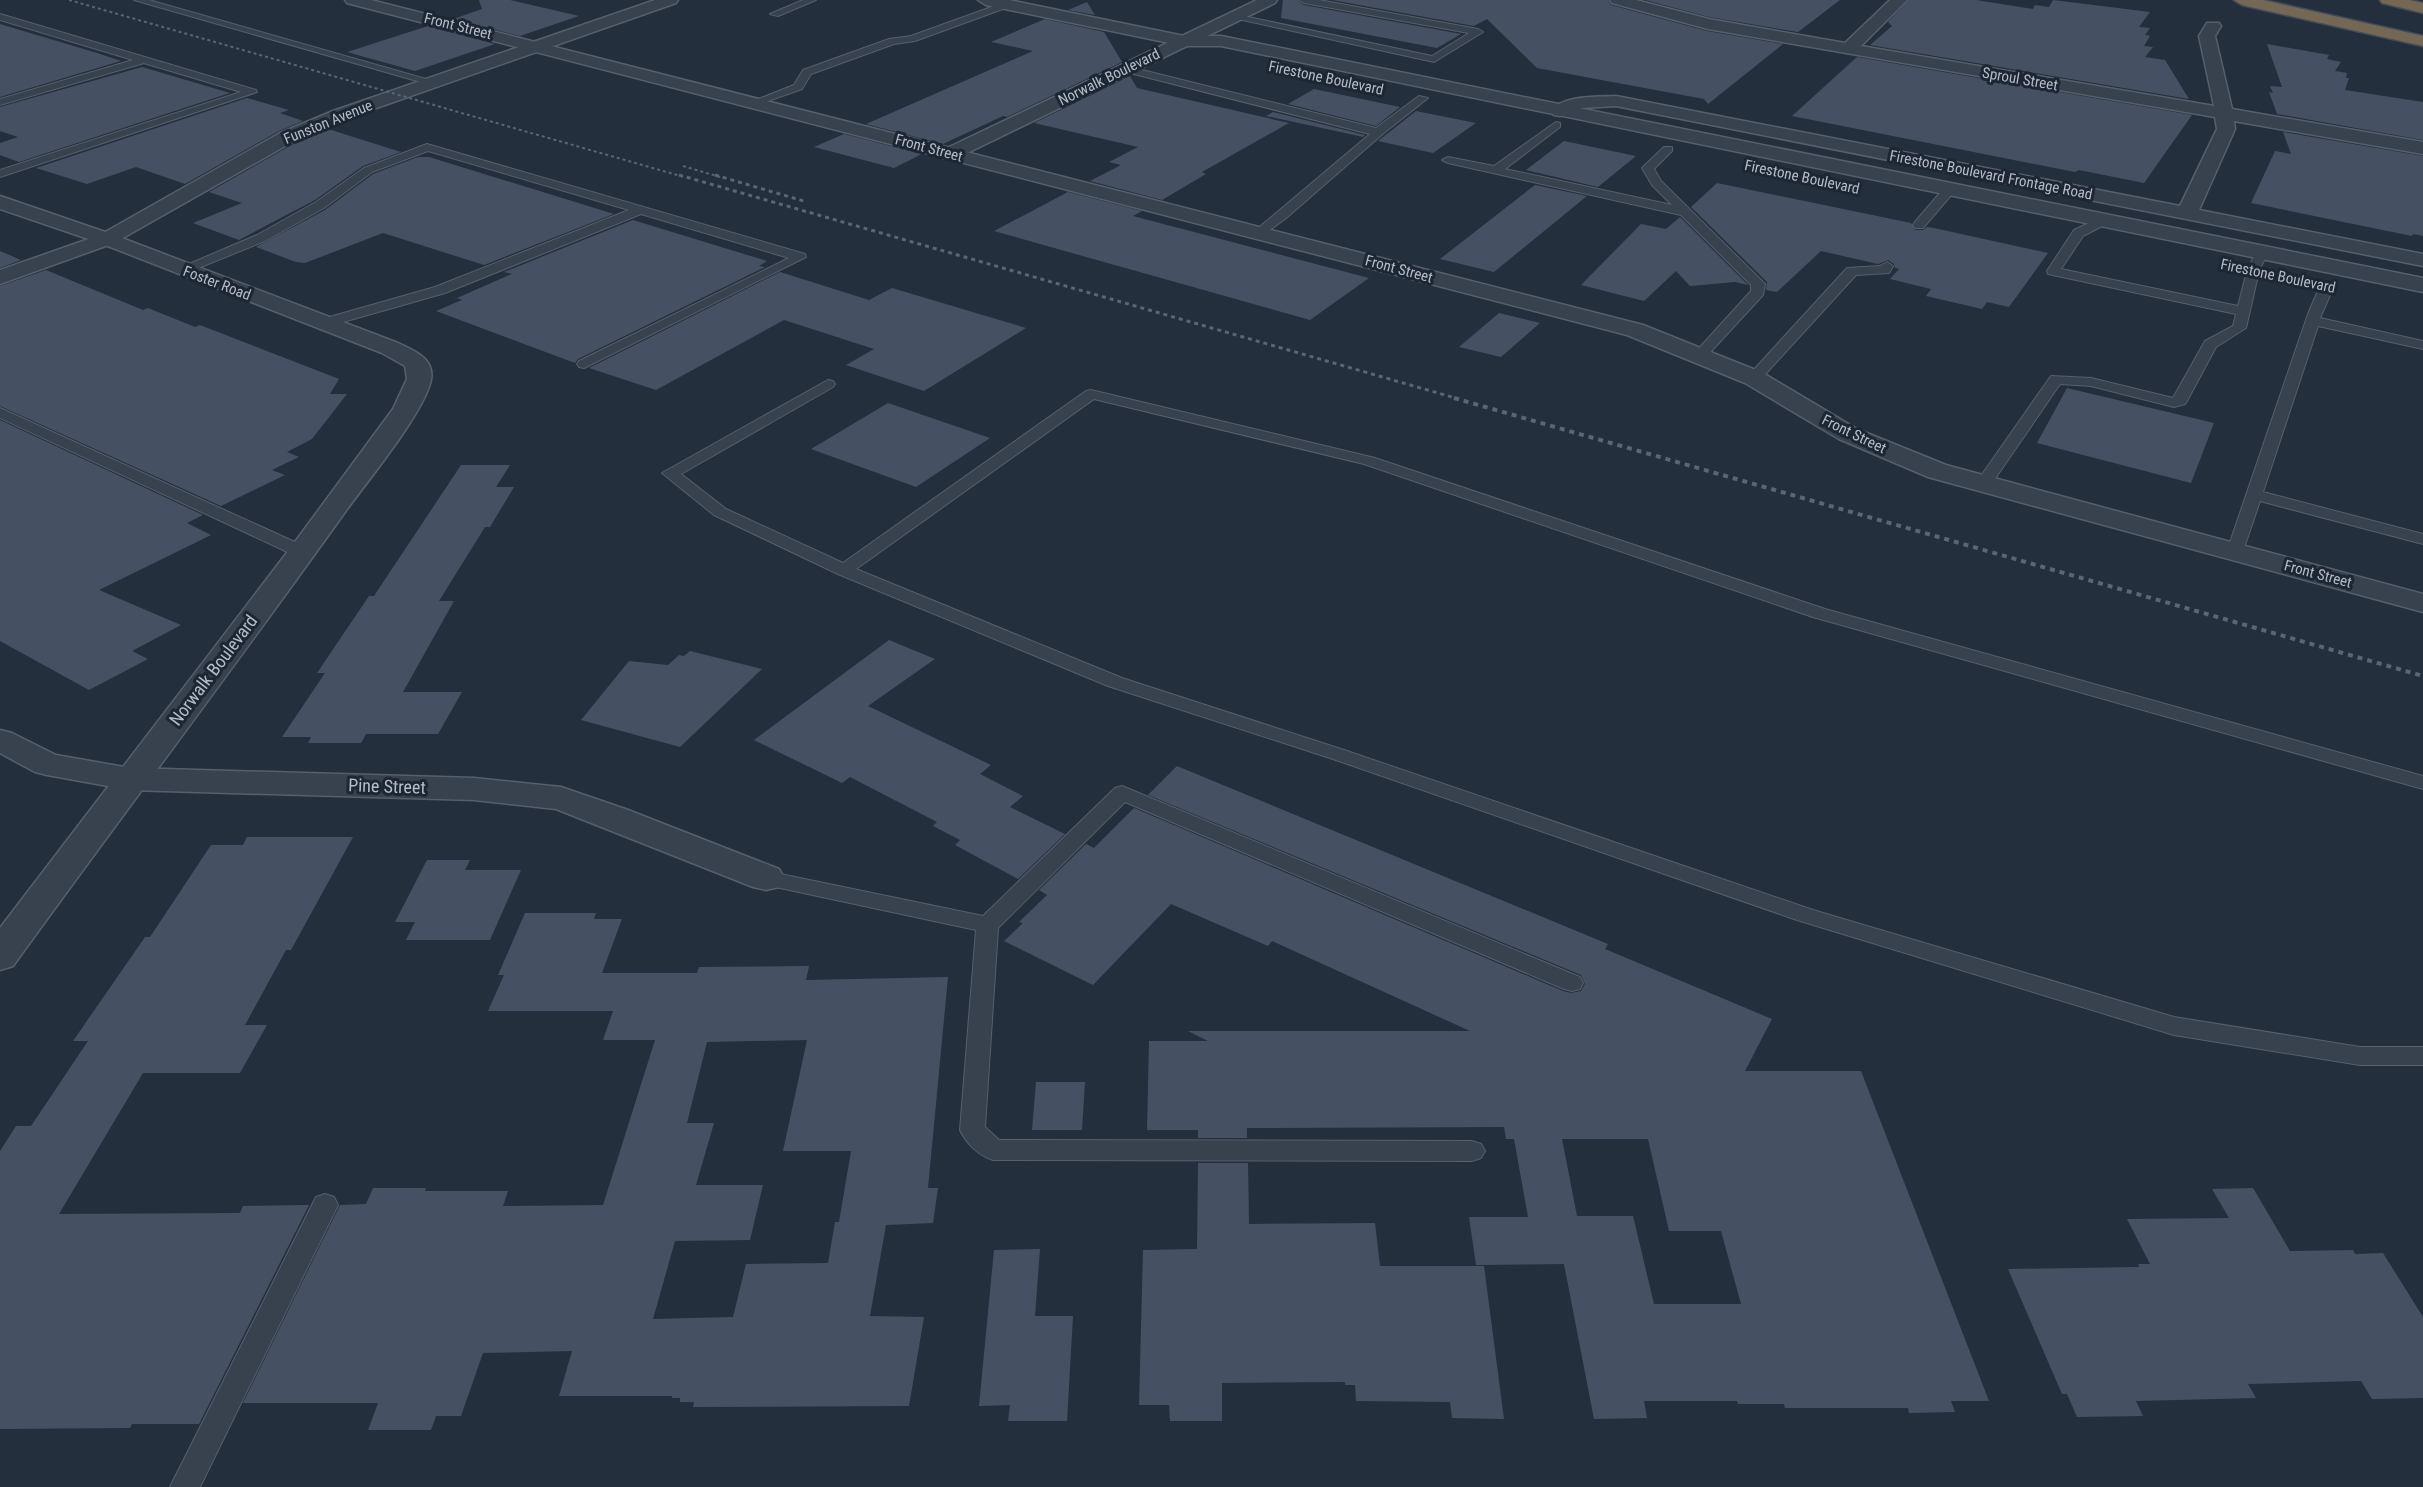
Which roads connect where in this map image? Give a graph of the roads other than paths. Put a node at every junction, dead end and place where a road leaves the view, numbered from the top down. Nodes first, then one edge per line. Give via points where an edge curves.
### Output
1 (139, 0) edge
2 (353, 0) edge
3 (670, 0) edge
4 (810, 0) edge
5 (986, 0) edge
6 (1269, 0) edge
7 (1304, 0) edge
8 (1618, 0) edge
9 (1899, 0) edge
10 (2242, 0) edge
11 (1008, 4) junction
12 (2382, 4) edge
13 (2423, 8) edge
14 (775, 14) dead end
15 (0, 17) edge
16 (1234, 18) junction
17 (2423, 18) edge
18 (2213, 26) dead end
19 (1184, 41) junction
20 (2423, 41) edge
21 (536, 45) junction
22 (1848, 49) junction
23 (144, 60) junction
24 (1126, 69) junction
25 (435, 83) junction
26 (1423, 98) junction
27 (0, 102) edge
28 (756, 102) junction
29 (2224, 114) junction
30 (1558, 118) junction
31 (1377, 132) junction
32 (2423, 148) edge
33 (1668, 149) junction
34 (950, 154) junction
35 (1448, 160) dead end
36 (1496, 170) junction
37 (0, 174) edge
38 (1943, 197) junction
39 (0, 202) edge
40 (640, 210) junction
41 (1685, 212) junction
42 (2187, 213) junction
43 (2104, 220) junction
44 (1919, 225) dead end
45 (1260, 233) junction
46 (2078, 233) junction
47 (107, 239) junction
48 (2160, 251) dead end
49 (2423, 260) edge
50 (2258, 262) junction
51 (1887, 266) dead end
52 (2230, 266) dead end
53 (181, 270) junction
54 (0, 277) edge
55 (2423, 285) edge
56 (2327, 286) junction
57 (2423, 307) edge
58 (2242, 311) junction
59 (2313, 321) junction
60 (324, 323) junction
61 (2423, 345) edge
62 (1699, 356) junction
63 (584, 364) dead end
64 (1754, 378) junction
65 (419, 379) joint
66 (828, 384) dead end
67 (0, 412) edge
68 (1984, 483) junction
69 (2254, 495) junction
70 (2423, 539) edge
71 (2235, 551) junction
72 (302, 552) junction
73 (844, 570) junction
74 (2423, 603) edge
75 (0, 740) edge
76 (130, 779) junction
77 (2423, 783) edge
78 (766, 878) joint
79 (987, 925) junction
80 (0, 956) edge
81 (1572, 982) dead end
82 (2423, 1056) edge
83 (1472, 1152) dead end
84 (325, 1205) dead end
85 (185, 1487) edge

1 - 25 lane
2 - 21 street, Front Street
3 - 21 street, Funston Avenue
4 - 14 lane
5 - 11 street, Firestone Boulevard
6 - 16 street, Norwalk Boulevard
7 - 16 lane via 1478,32 1434,58
8 - 22 street, Sproul Street via 1708,24
9 - 22 street
10 - 20 highway
11 - 19 street, Firestone Boulevard
11 - 28 lane via 807,72 798,87
12 - 13 highway
12 - 17 highway
15 - 23 lane
16 - 19 street, Norwalk Boulevard
18 - 29 street via 2207,36
19 - 24 street, Norwalk Boulevard
19 - 26 street, Firestone Boulevard via 1201,51
19 - 30 street, Firestone Boulevard via 1221,41
21 - 25 street, Funston Avenue
21 - 28 street, Front Street
22 - 29 street, Sproul Street
23 - 27 lane
23 - 37 lane via 252,92
24 - 31 lane
24 - 34 street, Norwalk Boulevard
25 - 47 street, Funston Avenue via 287,137
26 - 30 street, Firestone Boulevard
26 - 31 lane
28 - 34 street, Front Street
29 - 32 street, Sproul Street
29 - 42 street via 2226,129
30 - 33 street, Firestone Boulevard
30 - 36 lane
30 - 38 street, Firestone Boulevard
30 - 42 street, Firestone Boulevard Frontage Road via 1580,103 1616,101
31 - 45 lane
33 - 38 street, Firestone Boulevard
33 - 41 lane via 1648,168 1656,183
34 - 45 street, Front Street
35 - 36 lane
36 - 41 lane
38 - 43 street, Firestone Boulevard
38 - 44 lane
38 - 46 street, Firestone Boulevard
39 - 47 street, Foster Road
40 - 53 lane via 427,147 368,171 320,205 261,238
40 - 60 lane via 440,290
40 - 63 lane via 800,257
41 - 62 lane via 1758,284 1758,292
42 - 49 street, Firestone Boulevard Frontage Road
43 - 46 lane
43 - 50 street, Firestone Boulevard
45 - 62 street, Front Street via 1635,330
46 - 48 street, Firestone Boulevard
46 - 58 lane via 2053,271
47 - 53 street, Foster Road
47 - 54 street, Funston Avenue
50 - 52 street, Firestone Boulevard
50 - 55 street, Firestone Boulevard
50 - 56 street, Firestone Boulevard
50 - 58 lane
51 - 64 lane via 1884,270 1852,271
53 - 60 street, Foster Road
56 - 57 street, Firestone Boulevard
56 - 59 lane
58 - 68 lane via 2239,328 2210,344 2180,401 2091,382 2056,379
59 - 61 lane
59 - 69 lane
60 - 65 street, Foster Road via 416,362
62 - 64 street, Front Street
64 - 68 street, Front Street via 1848,434 1937,471
65 - 72 street, Norwalk Boulevard via 405,410
66 - 73 lane via 670,473 720,512
67 - 72 lane
68 - 71 street, Front Street
69 - 70 lane
69 - 71 lane
71 - 74 street, Front Street
72 - 76 street, Norwalk Boulevard
73 - 77 lane via 1091,394 1369,461 1819,613
73 - 82 lane via 1115,682 1340,754 1805,915 2174,1026 2360,1056
75 - 76 street, Pine Street via 47,764
76 - 78 street, Pine Street via 474,789 561,798
76 - 80 street, Norwalk Boulevard
78 - 79 lane
79 - 81 lane via 1122,793
79 - 83 lane via 972,1130 993,1150
84 - 85 lane

